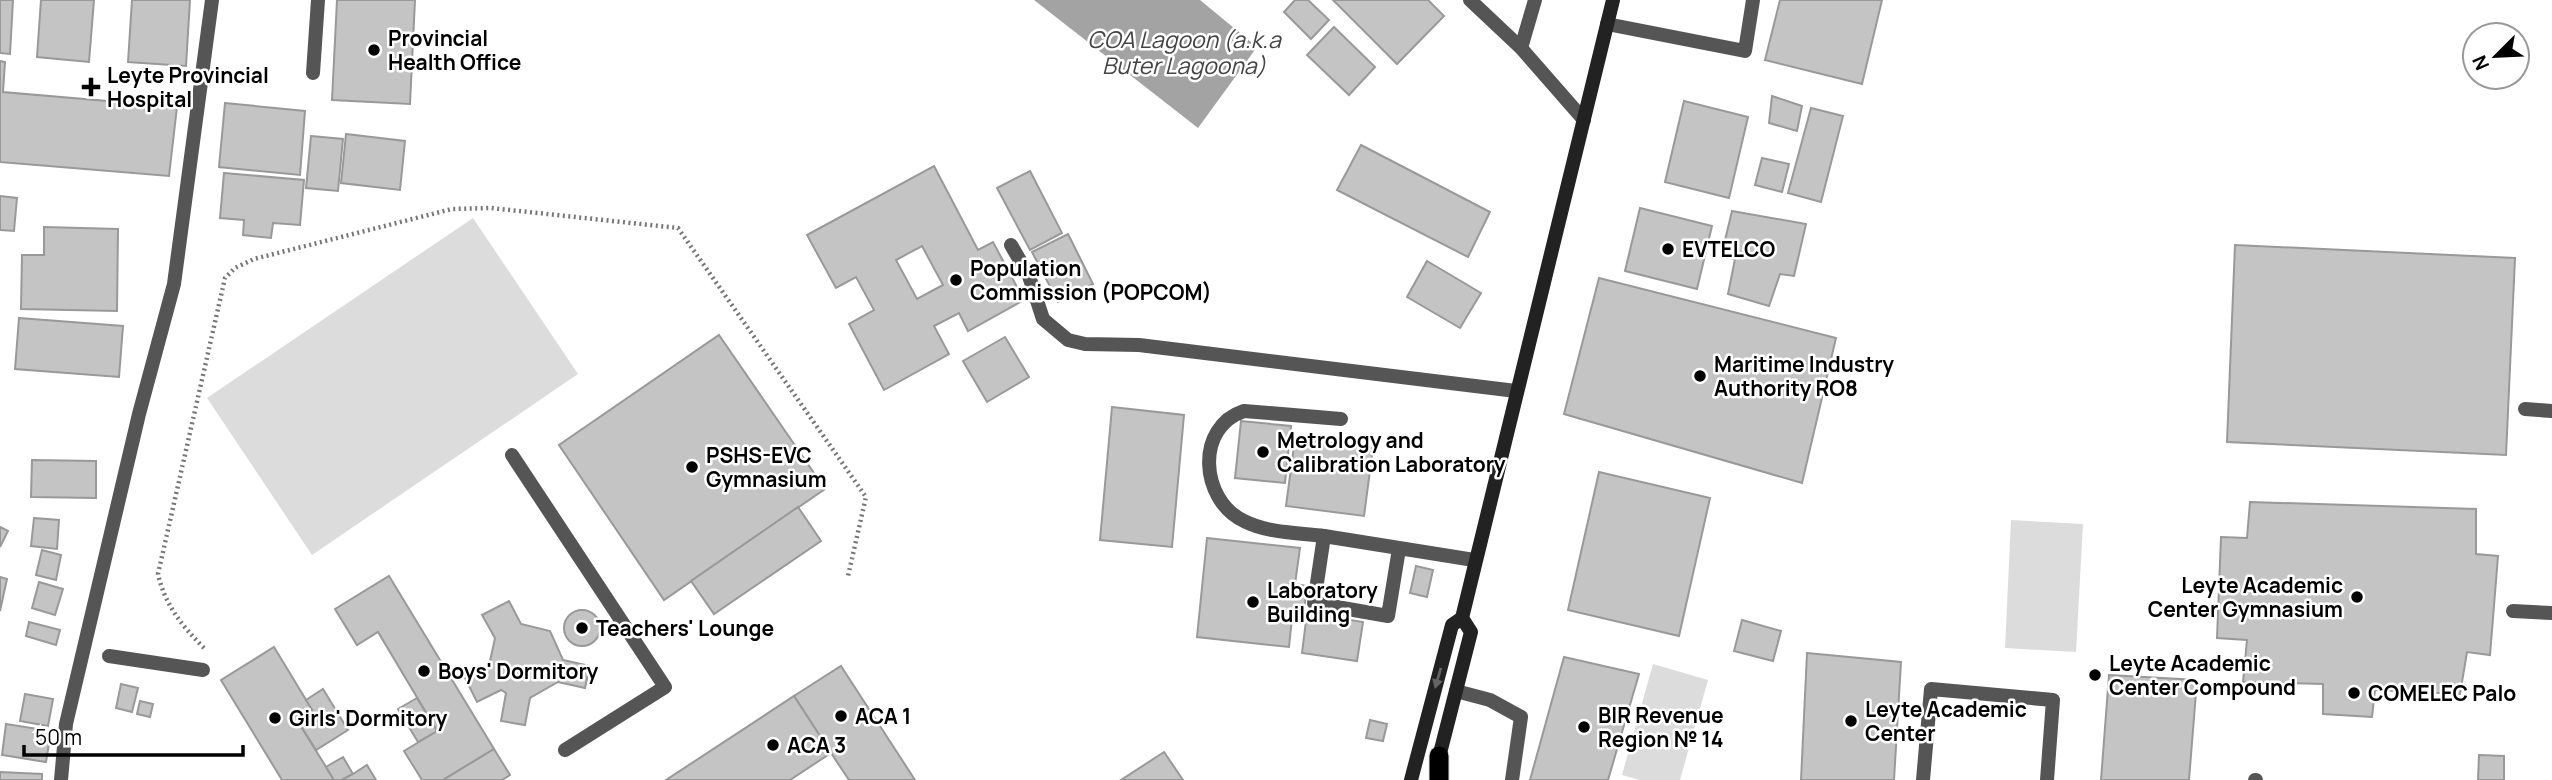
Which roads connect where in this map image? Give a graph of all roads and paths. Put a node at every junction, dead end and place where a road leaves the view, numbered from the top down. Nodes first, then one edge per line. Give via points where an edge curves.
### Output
1 (212, 0) edge
2 (317, 0) edge
3 (1470, 0) edge
4 (1535, 0) edge
5 (1613, 0) edge
6 (1753, 0) edge
7 (1607, 24) junction
8 (1521, 48) junction
9 (313, 73) dead end
10 (1584, 120) junction
11 (1011, 245) dead end
12 (1516, 391) junction
13 (2525, 409) dead end
14 (2552, 411) edge
15 (1340, 419) dead end
16 (512, 455) dead end
17 (1324, 536) junction
18 (1399, 549) junction
19 (1474, 560) junction
20 (848, 576) dead end
21 (2513, 611) dead end
22 (2552, 613) edge
23 (1462, 618) junction
24 (109, 656) dead end
25 (212, 656) dead end
26 (203, 670) dead end
27 (1456, 691) junction
28 (565, 750) dead end
29 (1439, 756) junction
30 (61, 780) edge
31 (1411, 780) edge
32 (1433, 780) edge
33 (1439, 780) edge
34 (1512, 780) edge
35 (1923, 780) edge
36 (2047, 780) edge

1 - 30 street via 174,284 66,724
2 - 9 street
3 - 8 street
4 - 8 street
5 - 7 main road
6 - 7 street via 1745,51
7 - 10 main road
8 - 10 street
10 - 12 main road
11 - 12 street via 1029,276 1043,319 1068,340
12 - 19 main road
13 - 14 street
15 - 17 street via 1244,411 1219,425 1209,453 1210,474 1220,500 1244,521
16 - 28 street via 665,687
17 - 18 street
17 - 18 street via 1314,603 1388,616
18 - 19 street
19 - 23 main road
20 - 25 path via 866,497 678,228 491,208 452,209 254,259 225,278 158,575 162,594 181,625
21 - 22 street
23 - 27 main road via 1471,632
23 -> 31 main road via 1452,625
24 - 26 street
27 - 29 main road
27 - 34 street via 1490,700 1521,717
29 - 32 main road
29 - 33 highway
35 - 36 street via 1931,689 2053,700

